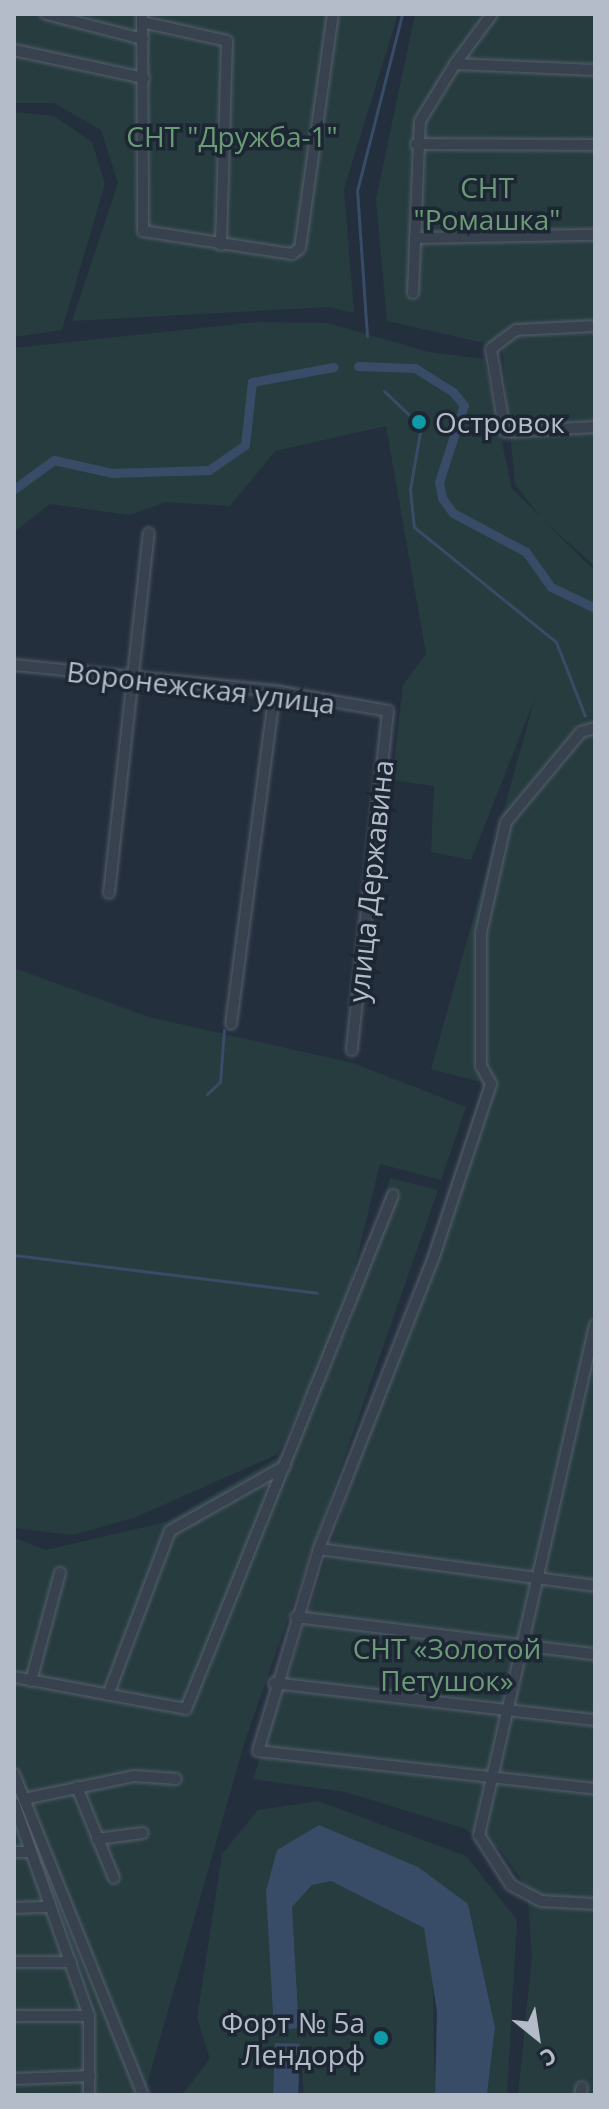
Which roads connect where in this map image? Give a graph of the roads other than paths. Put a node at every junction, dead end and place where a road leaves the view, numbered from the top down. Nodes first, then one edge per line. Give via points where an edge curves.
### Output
1 (46, 14) edge
2 (333, 14) edge
3 (492, 14) edge
4 (142, 18) edge
5 (143, 39) junction
6 (14, 50) edge
7 (455, 64) junction
8 (595, 70) edge
9 (144, 78) junction
10 (416, 144) junction
11 (595, 145) edge
12 (595, 235) edge
13 (415, 238) junction
14 (221, 245) junction
15 (413, 293) dead end
16 (595, 326) edge
17 (595, 427) edge
18 (149, 533) dead end
19 (14, 665) edge
20 (128, 677) junction
21 (275, 691) junction
22 (388, 711) joint
23 (595, 728) edge
24 (109, 893) dead end
25 (231, 1024) dead end
26 (352, 1050) dead end
27 (393, 1195) dead end
28 (595, 1325) edge
29 (285, 1466) junction
30 (319, 1549) junction
31 (60, 1573) dead end
32 (539, 1577) junction
33 (595, 1586) edge
34 (296, 1617) junction
35 (523, 1645) junction
36 (595, 1654) edge
37 (14, 1677) edge
38 (31, 1681) junction
39 (274, 1683) junction
40 (108, 1695) junction
41 (508, 1711) junction
42 (595, 1720) edge
43 (14, 1774) edge
44 (493, 1777) junction
45 (176, 1779) dead end
46 (77, 1787) junction
47 (595, 1789) edge
48 (19, 1801) edge
49 (143, 1833) dead end
50 (97, 1839) junction
51 (14, 1852) edge
52 (31, 1852) junction
53 (114, 1878) dead end
54 (595, 1904) edge
55 (50, 1907) junction
56 (14, 1908) edge
57 (14, 1962) edge
58 (71, 1962) junction
59 (14, 2016) edge
60 (89, 2016) junction
61 (90, 2076) junction
62 (14, 2079) edge
63 (89, 2095) edge
64 (143, 2095) edge

1 - 5 street
2 - 14 street via 337,26 300,248 292,254
3 - 7 street
4 - 5 street
4 - 14 street via 227,41
5 - 9 street
6 - 9 street
7 - 8 street
7 - 10 street via 420,121
9 - 14 street via 143,231
10 - 11 street
10 - 13 street
12 - 13 street
13 - 15 street
16 - 17 street via 516,330 491,349 505,432
18 - 20 street
19 - 20 street, Воронежская улица
20 - 21 street, Воронежская улица
20 - 24 street
21 - 22 street, Воронежская улица
21 - 25 street
22 - 26 street, улица Державина
23 - 30 street via 581,732 502,834 481,933 481,1066 491,1084 433,1259
27 - 29 street
28 - 32 street
29 - 40 street via 170,1531
29 - 40 street via 186,1709
30 - 32 street
30 - 34 street
31 - 38 street
32 - 33 street
32 - 35 street
34 - 35 street
34 - 39 street
35 - 36 street
35 - 41 street
37 - 38 street
38 - 40 street
39 - 41 street
39 - 44 street via 258,1751
41 - 42 street
41 - 44 street
43 - 48 street
44 - 47 street
44 - 54 street via 479,1835 511,1885 541,1901
45 - 46 street via 134,1776
46 - 48 street
46 - 50 street
48 - 52 street
48 - 64 street
49 - 50 street
50 - 53 street
51 - 52 street
52 - 55 street
55 - 56 street
55 - 58 street
57 - 58 street
58 - 60 street
59 - 60 street
60 - 61 street
61 - 62 street
61 - 63 street

